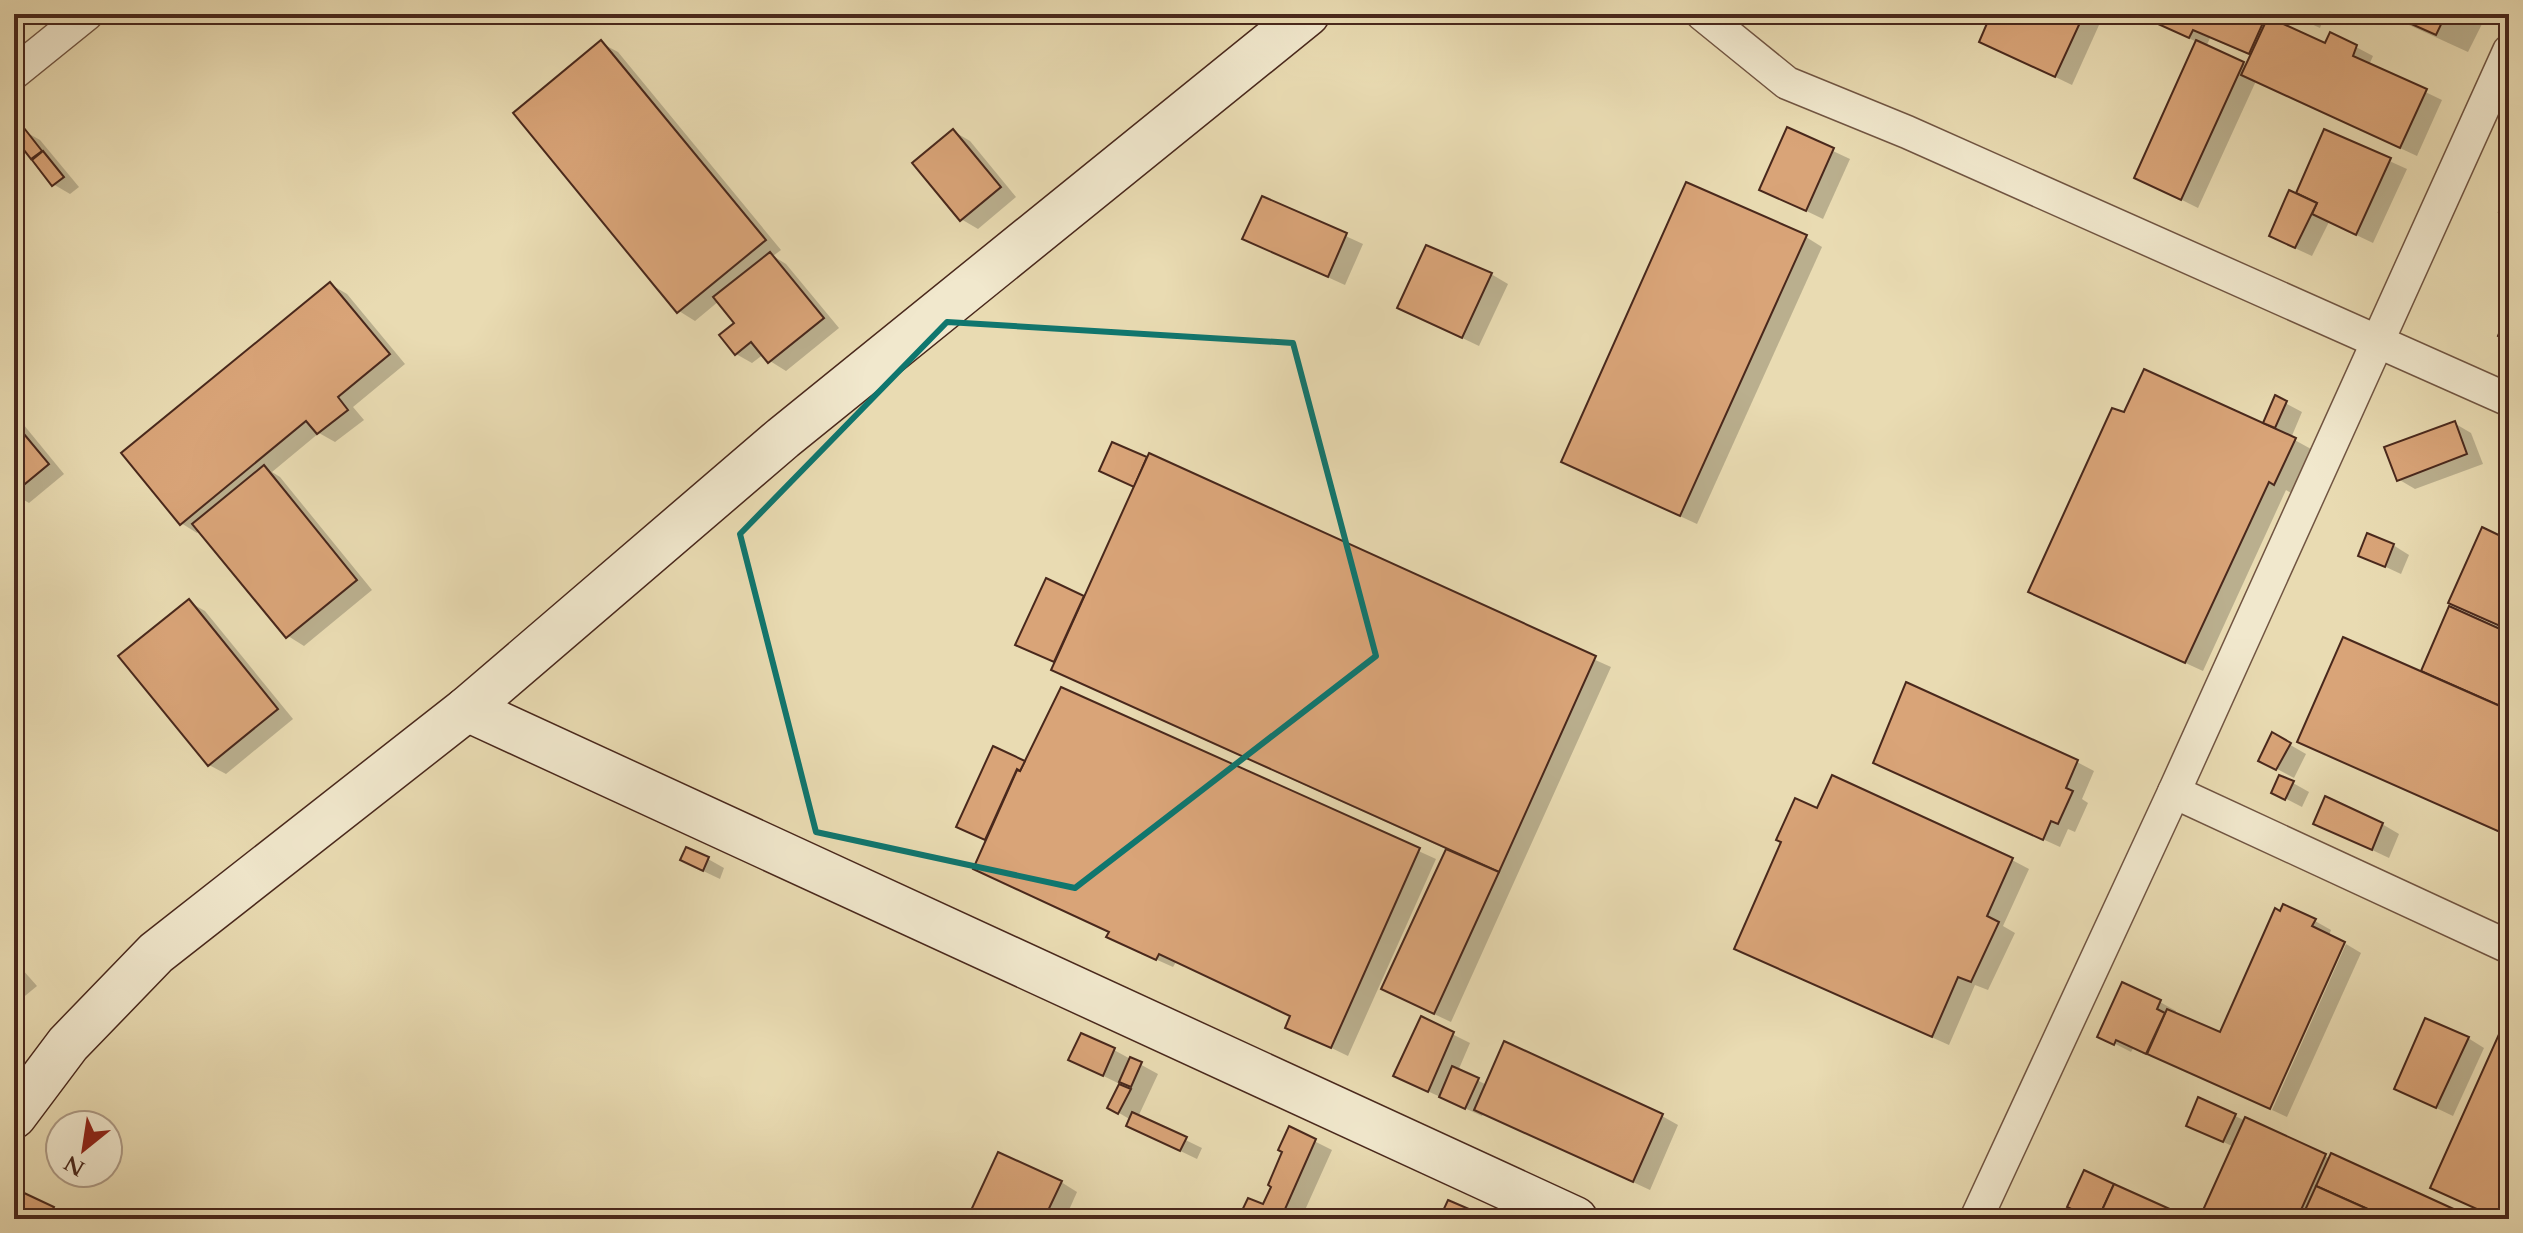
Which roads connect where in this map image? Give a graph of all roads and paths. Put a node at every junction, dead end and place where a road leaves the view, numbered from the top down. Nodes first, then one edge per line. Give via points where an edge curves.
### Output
1 (87, 14) edge
2 (1307, 14) edge
3 (1702, 14) edge
4 (2509, 51) edge
5 (14, 73) edge
6 (2377, 339) junction
7 (2509, 400) edge
8 (467, 709) junction
9 (2174, 792) junction
10 (2509, 947) edge
11 (14, 1116) edge
12 (1575, 1219) edge
13 (1976, 1219) edge

1 - 5 street
2 - 8 street via 783,438
3 - 6 street via 1787,83
4 - 6 street
6 - 7 street
6 - 9 street
8 - 11 street via 156,953 68,1044
8 - 12 street
9 - 10 street
9 - 13 street

